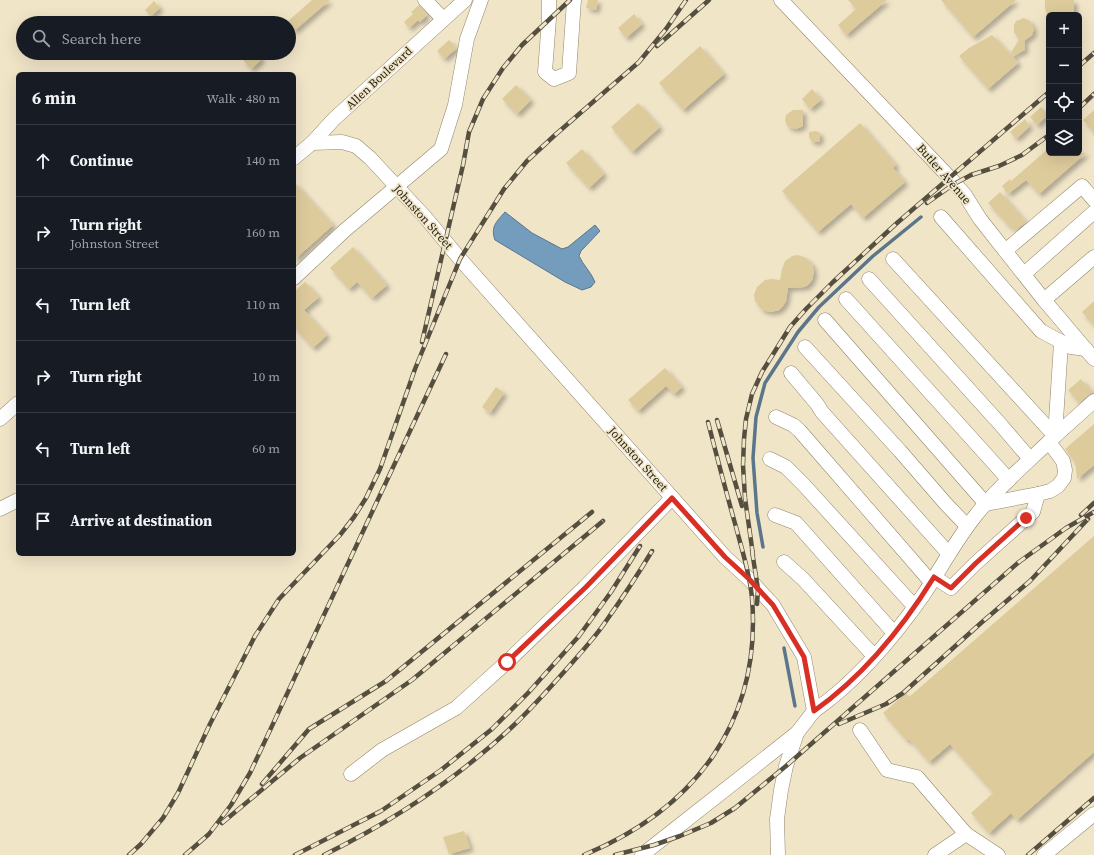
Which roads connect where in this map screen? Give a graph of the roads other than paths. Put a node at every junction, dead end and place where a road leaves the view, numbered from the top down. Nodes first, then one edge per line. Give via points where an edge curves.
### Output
1 (425, 0) edge
2 (465, 0) edge
3 (481, 0) edge
4 (549, 0) edge
5 (574, 0) edge
6 (781, 0) edge
7 (443, 19) junction
8 (312, 143) junction
9 (296, 156) edge
10 (396, 187) junction
11 (1094, 200) edge
12 (1094, 212) edge
13 (941, 217) dead end
14 (1005, 251) junction
15 (1094, 257) edge
16 (893, 259) dead end
17 (1024, 274) junction
18 (296, 276) edge
19 (869, 279) dead end
20 (846, 299) dead end
21 (1044, 300) junction
22 (825, 320) dead end
23 (1061, 343) junction
24 (805, 347) dead end
25 (1090, 354) edge
26 (790, 373) dead end
27 (1094, 401) edge
28 (16, 405) edge
29 (776, 417) dead end
30 (0, 419) edge
31 (1052, 439) junction
32 (770, 459) dead end
33 (1030, 459) junction
34 (1009, 480) junction
35 (1038, 494) junction
36 (672, 498) junction
37 (16, 501) edge
38 (986, 504) junction
39 (0, 509) edge
40 (775, 515) dead end
41 (968, 526) junction
42 (949, 554) junction
43 (784, 562) dead end
44 (933, 580) junction
45 (914, 606) junction
46 (894, 633) junction
47 (874, 656) junction
48 (814, 711) junction
49 (860, 730) dead end
50 (797, 733) junction
51 (351, 774) dead end
52 (1094, 814) edge
53 (966, 834) junction
54 (642, 855) edge
55 (778, 855) edge
56 (934, 855) edge
57 (998, 855) edge
58 (1044, 855) edge

1 - 7 street
2 - 7 street, Allen Boulevard
3 - 10 street via 467,38 455,105 441,149
4 - 5 street via 545,72 554,79 569,73
6 - 14 street, Butler Avenue via 965,195
7 - 8 street, Allen Boulevard via 334,119
8 - 9 street, Allen Boulevard
8 - 10 street, Johnston Street via 342,142 356,146
10 - 18 street
10 - 36 street, Johnston Street
11 - 14 street via 1082,186
12 - 17 street
13 - 23 street via 1040,331
14 - 17 street, Butler Avenue
15 - 21 street
16 - 31 street
17 - 21 street, Butler Avenue
19 - 33 street
20 - 34 street
21 - 25 street, Butler Avenue
22 - 38 street
23 - 25 street
23 - 31 street
24 - 41 street
26 - 42 street
27 - 31 street
28 - 30 street
29 - 44 street via 799,430
31 - 33 street
31 - 35 street via 1063,461 1064,478 1050,491
32 - 45 street via 786,467 803,484
33 - 34 street
34 - 38 street
35 - 38 street
35 - 44 street via 1033,512 951,588
36 - 48 street, Johnston Street via 773,605 804,657
36 - 51 street via 586,587 456,708 382,750
37 - 39 street
38 - 41 street
40 - 46 street via 796,523
41 - 42 street
42 - 44 street
43 - 47 street
44 - 45 street
45 - 46 street
46 - 47 street
47 - 48 street via 830,700
48 - 50 street
49 - 53 street via 887,770 917,777
50 - 54 street
50 - 55 street via 781,790 777,819
52 - 58 street
53 - 56 street
53 - 57 street

